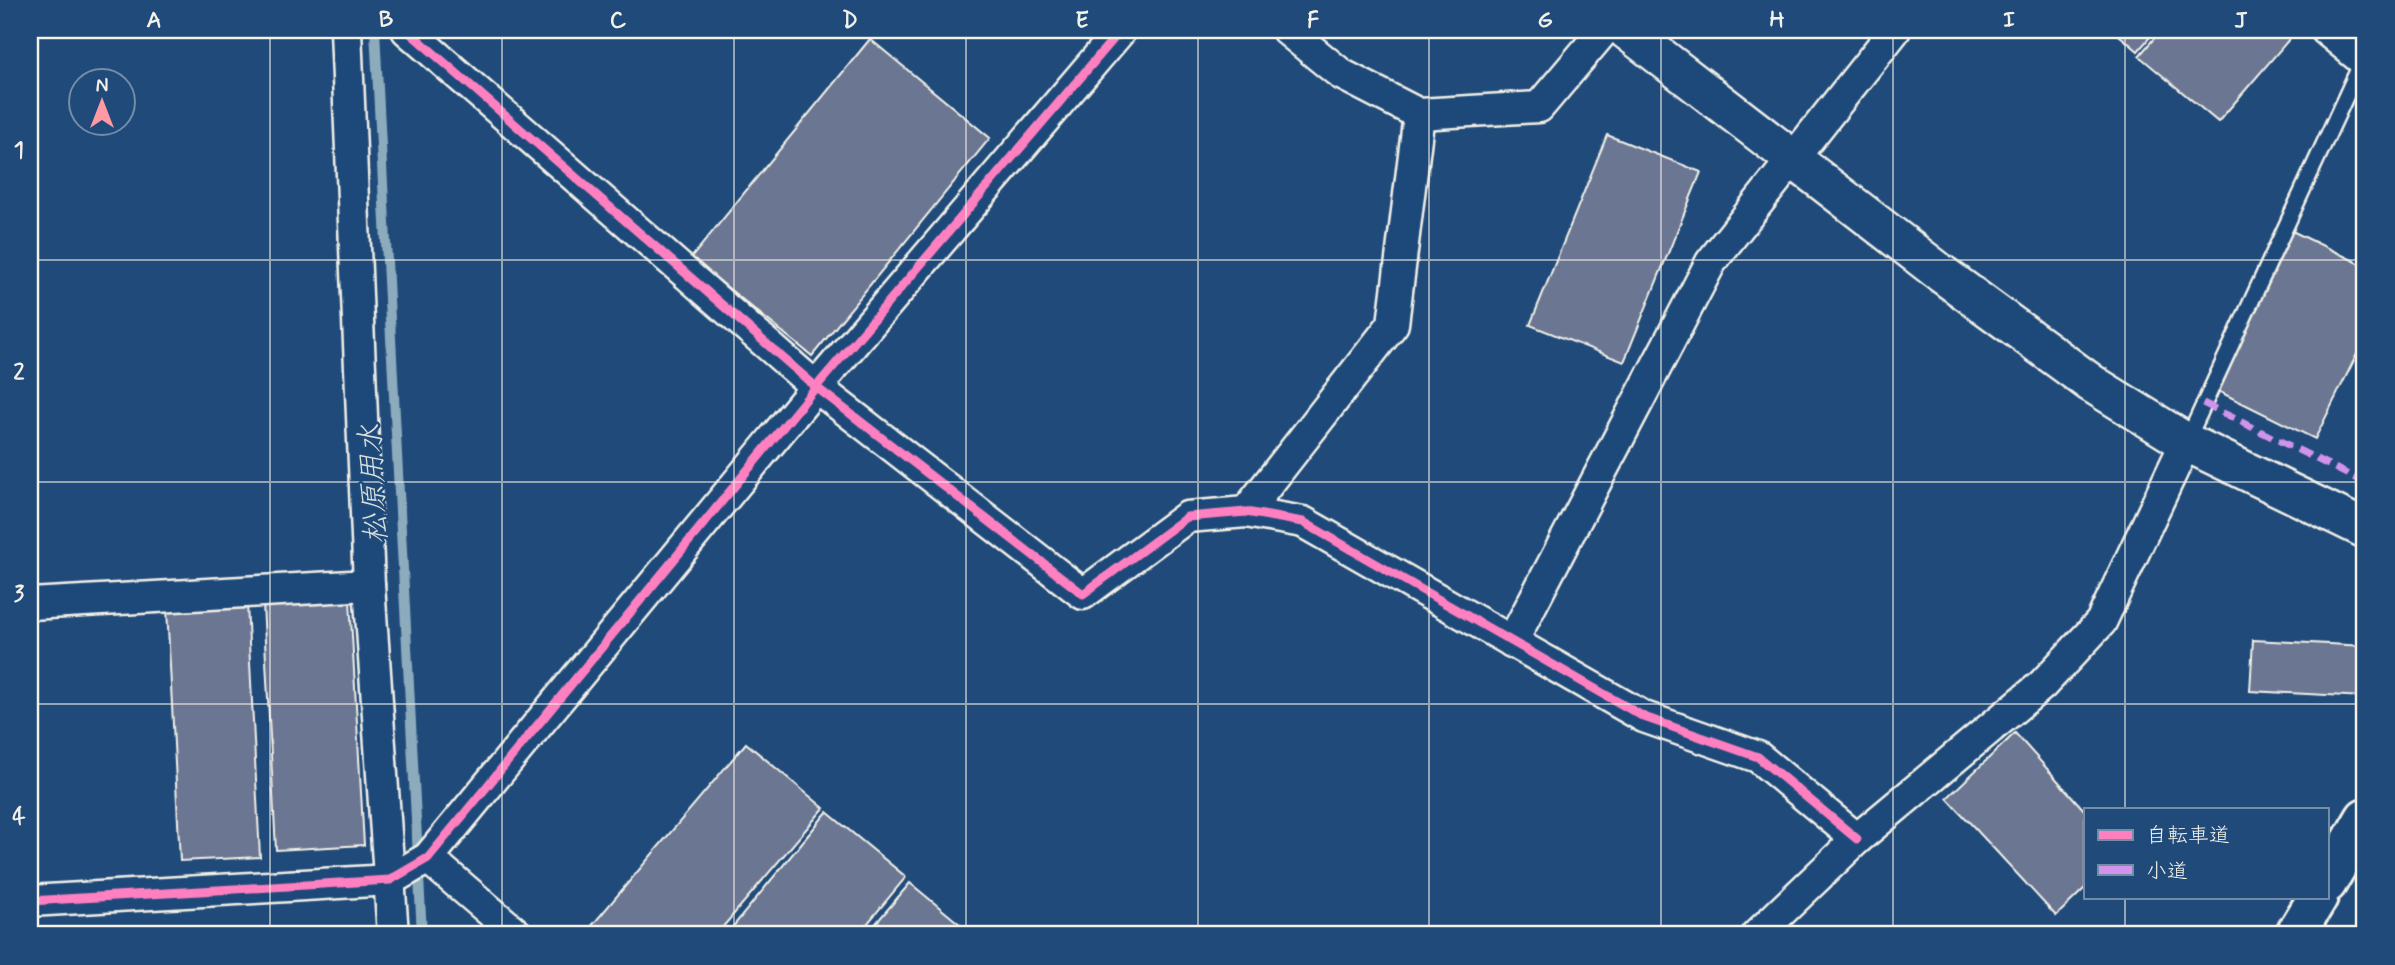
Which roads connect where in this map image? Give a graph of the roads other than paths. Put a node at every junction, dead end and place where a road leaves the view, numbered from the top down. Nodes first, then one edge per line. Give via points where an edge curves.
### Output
1 (346, 30) edge
2 (407, 30) edge
3 (1121, 30) edge
4 (1287, 30) edge
5 (1604, 30) edge
6 (1626, 30) edge
7 (1895, 30) edge
8 (2326, 30) edge
9 (2364, 59) edge
10 (1419, 114) junction
11 (1791, 158) junction
12 (816, 387) junction
13 (2186, 442) junction
14 (1245, 512) junction
15 (2365, 529) edge
16 (369, 586) junction
17 (30, 604) edge
18 (1512, 642) junction
19 (2365, 818) edge
20 (1857, 839) junction
21 (428, 859) junction
22 (395, 877) junction
23 (2328, 881) edge
24 (2317, 898) edge
25 (30, 901) edge
26 (393, 935) edge
27 (518, 935) edge
28 (1757, 935) edge
29 (2295, 935) edge

1 - 16 street
2 - 12 street
3 - 12 street
4 - 10 street via 1342,74
5 - 10 street via 1539,107
6 - 11 street
7 - 11 street
8 - 9 street
9 - 13 lane
10 - 14 street via 1393,324
11 - 13 street via 2091,383
11 - 18 street via 1711,262
12 - 14 street via 1083,594 1187,517
12 - 21 street
13 - 15 street
13 - 20 street via 2101,622 2042,685
14 - 18 street via 1303,522
16 - 17 street
16 - 22 street
18 - 20 street via 1644,717 1758,757
19 - 23 main road
20 - 28 street
21 - 22 street
21 - 27 street
22 - 25 street
22 - 26 street
24 - 29 main road

